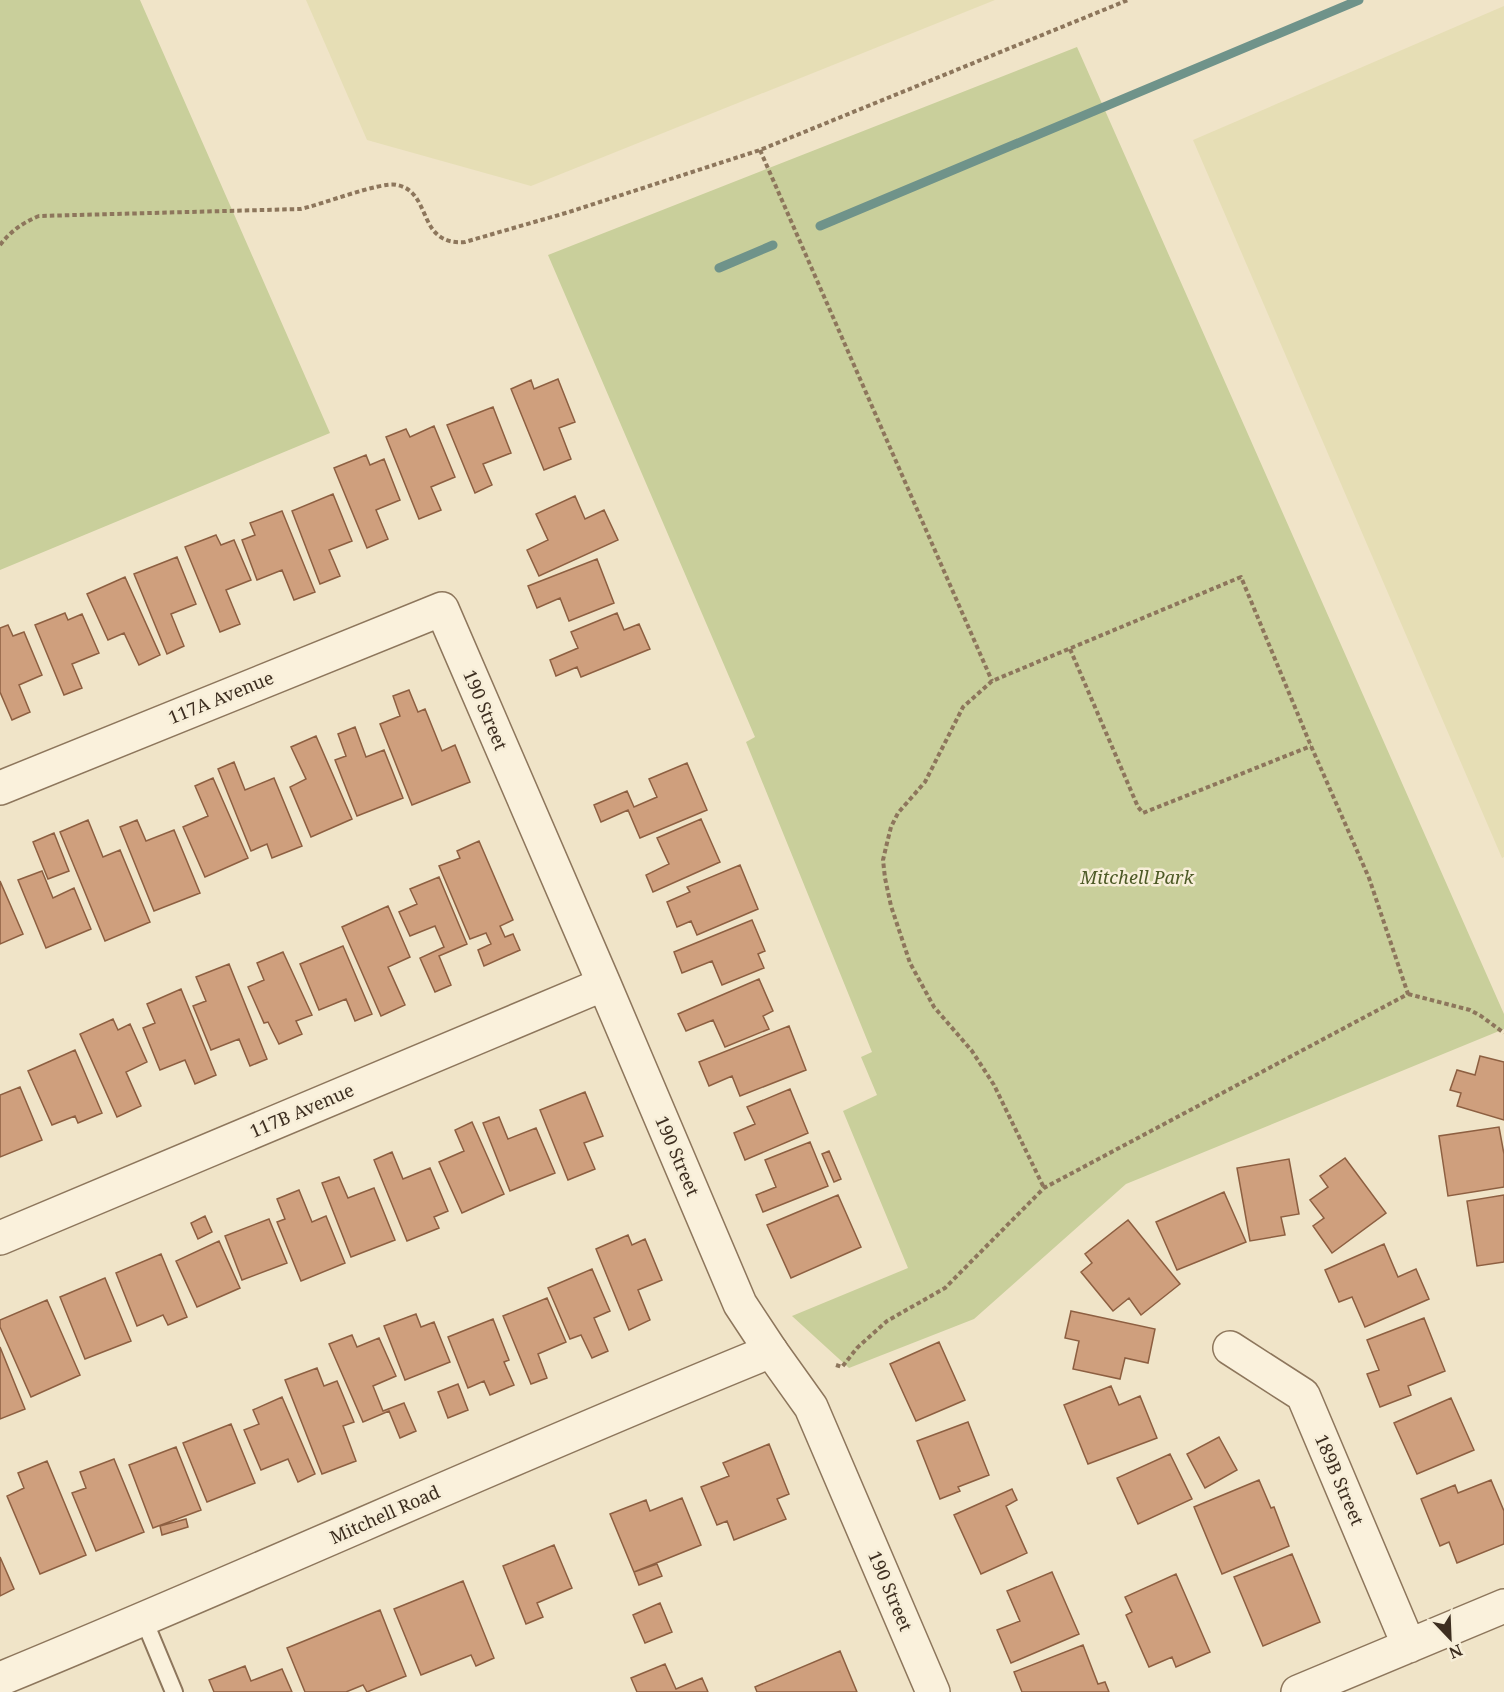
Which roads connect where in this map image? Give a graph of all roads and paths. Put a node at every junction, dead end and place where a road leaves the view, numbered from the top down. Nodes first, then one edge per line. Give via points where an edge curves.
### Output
1 (1128, 0) edge
2 (760, 150) junction
3 (0, 245) edge
4 (442, 609) joint
5 (1070, 649) junction
6 (992, 681) junction
7 (1311, 746) junction
8 (0, 788) edge
9 (604, 984) junction
10 (1408, 994) junction
11 (1504, 1033) edge
12 (1044, 1188) junction
13 (0, 1238) edge
14 (1230, 1348) dead end
15 (771, 1351) junction
16 (836, 1365) dead end
17 (1504, 1606) edge
18 (144, 1620) junction
19 (1409, 1646) junction
20 (0, 1679) edge
21 (174, 1692) edge
22 (933, 1692) edge
23 (1298, 1692) edge

1 - 2 path
2 - 3 path via 465,242 444,240 434,233 414,195 405,188 387,184 300,209 39,216 11,231
2 - 6 path
4 - 8 street, 117A Avenue
4 - 9 street, 190 Street
5 - 6 path
5 - 7 path via 1143,813
5 - 7 path via 1241,577
6 - 12 path via 963,707 925,782 898,813 883,860 891,906 910,963 934,1007 972,1051 994,1085
7 - 10 path via 1369,878
9 - 13 street, 117B Avenue
9 - 15 street, 190 Street via 740,1304
10 - 11 path via 1470,1010
10 - 12 path
12 - 16 path via 945,1288 887,1321 842,1367
14 - 19 street, 189B Street via 1303,1395
15 - 18 street, Mitchell Road
15 - 22 street, 190 Street via 812,1407
17 - 19 street
18 - 20 street, Mitchell Road
18 - 21 lane
19 - 23 street

